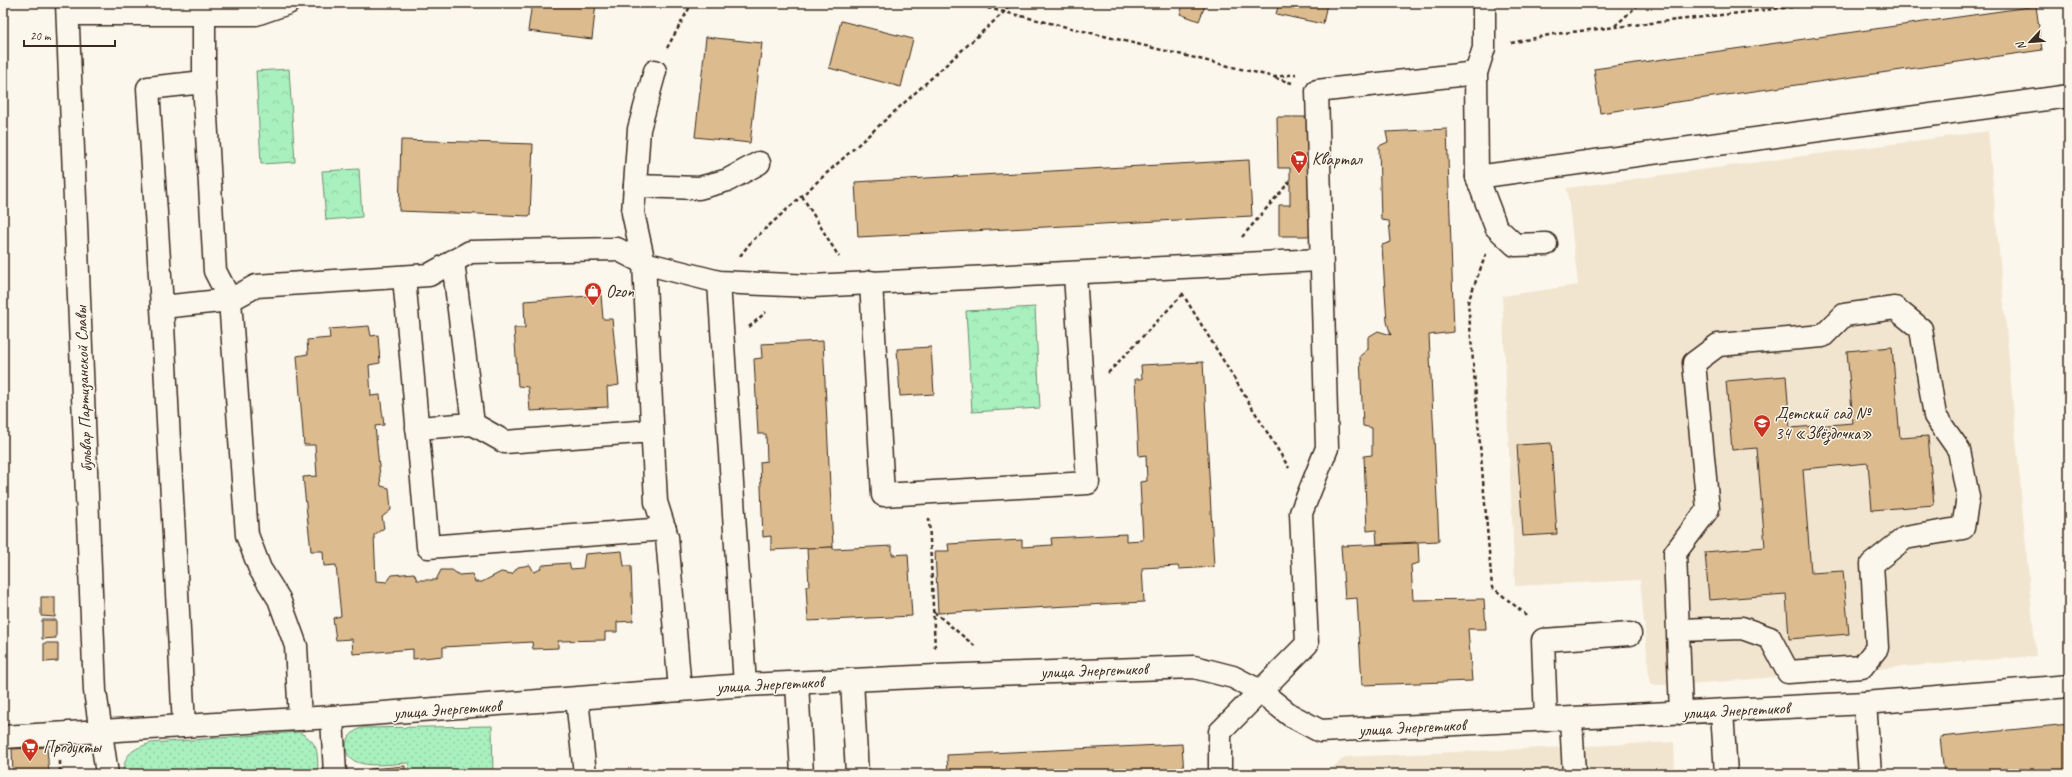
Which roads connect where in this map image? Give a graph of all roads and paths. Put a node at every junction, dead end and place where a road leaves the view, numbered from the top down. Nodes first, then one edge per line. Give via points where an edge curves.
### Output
1 (288, 3) edge
2 (688, 3) edge
3 (692, 3) edge
4 (967, 3) edge
5 (1011, 3) edge
6 (1484, 3) edge
7 (1640, 3) edge
8 (1828, 3) edge
9 (690, 6) junction
10 (68, 8) edge
11 (1003, 13) junction
12 (204, 14) junction
13 (1614, 26) junction
14 (1484, 48) junction
15 (655, 71) joint
16 (1476, 73) junction
17 (1297, 74) dead end
18 (204, 82) junction
19 (2069, 96) edge
20 (760, 163) dead end
21 (1477, 177) junction
22 (1290, 181) dead end
23 (635, 186) junction
24 (802, 196) junction
25 (1496, 227) junction
26 (1546, 244) dead end
27 (1320, 260) junction
28 (454, 261) junction
29 (644, 263) junction
30 (1217, 266) junction
31 (1180, 268) junction
32 (1075, 274) junction
33 (404, 277) junction
34 (719, 282) junction
35 (863, 283) junction
36 (794, 286) junction
37 (1182, 294) junction
38 (230, 300) junction
39 (162, 307) junction
40 (724, 351) junction
41 (1081, 376) junction
42 (472, 424) junction
43 (417, 428) junction
44 (652, 431) junction
45 (928, 492) junction
46 (1307, 498) junction
47 (665, 529) junction
48 (933, 612) junction
49 (1678, 630) junction
50 (1630, 634) dead end
51 (1542, 640) junction
52 (1007, 673) junction
53 (936, 676) junction
54 (852, 680) junction
55 (797, 683) junction
56 (746, 685) junction
57 (2069, 686) edge
58 (680, 690) junction
59 (1260, 691) junction
60 (577, 699) junction
61 (1865, 703) junction
62 (1722, 711) junction
63 (1681, 714) junction
64 (332, 718) junction
65 (1571, 718) junction
66 (300, 719) junction
67 (1546, 720) junction
68 (184, 726) junction
69 (101, 732) junction
70 (3, 737) edge
71 (60, 760) dead end
72 (60, 774) edge
73 (107, 774) edge
74 (335, 774) edge
75 (585, 774) edge
76 (802, 774) edge
77 (857, 774) edge
78 (1220, 774) edge
79 (1574, 774) edge
80 (1726, 774) edge
81 (1870, 774) edge

1 - 12 street via 256,14
2 - 9 path
3 - 9 path
4 - 11 path
5 - 11 path
6 - 14 street
7 - 13 path
8 - 13 path
9 - 15 path
10 - 12 street
10 - 69 street, бульвар Партизанской Славы via 95,691
11 - 17 path via 1274,78
11 - 24 path
12 - 18 street
13 - 14 path via 1554,34
14 - 16 street
15 - 23 street via 639,129
16 - 21 street
16 - 27 street via 1317,91
18 - 38 street via 215,271
18 - 39 street via 148,88
19 - 21 street
20 - 23 street via 728,180 699,188
21 - 25 street
22 - 30 path
23 - 29 street via 633,213
24 - 34 path via 751,242
24 - 35 path
25 - 26 street via 1515,245
25 - 51 path via 1468,302 1492,587 1524,613
27 - 30 street
27 - 46 street via 1326,448
28 - 29 street via 470,252 617,249
28 - 33 street via 428,275
28 - 42 street
29 - 34 street
29 - 44 street
30 - 31 street
31 - 32 street
31 - 37 path
32 - 35 street
32 - 41 street
33 - 38 street via 256,286
33 - 43 street
34 - 36 street
34 - 40 street
35 - 36 street
35 - 45 street via 884,495
36 - 40 path
37 - 41 path via 1106,375
37 - 46 path
38 - 39 street
38 - 66 street via 247,535 260,569 279,599 296,646
39 - 68 street
40 - 56 street
41 - 45 street via 1088,483
42 - 43 street
42 - 44 street via 505,442
43 - 47 street via 428,547
44 - 47 street via 656,502
45 - 48 path
46 - 59 street via 1301,513 1307,644
47 - 58 street
48 - 52 path
48 - 53 path
49 - 49 street via 1675,553 1708,509 1694,363 1718,345 1823,336 1844,315 1895,308 1921,329 1935,416 1959,450 1968,497 1963,528 1905,538 1872,564 1877,648 1862,667 1788,672 1770,638 1742,628
49 - 63 street
50 - 51 street
51 - 67 street
52 - 53 street, улица Энергетиков
52 - 59 street, улица Энергетиков via 1194,667 1233,677
53 - 54 street, улица Энергетиков
54 - 55 street, улица Энергетиков
54 - 77 street
55 - 56 street, улица Энергетиков
55 - 76 street
56 - 58 street, улица Энергетиков
57 - 61 street, улица Энергетиков
58 - 60 street, улица Энергетиков
59 - 67 street, улица Энергетиков via 1290,715 1320,731
59 - 78 street via 1220,732
60 - 64 street, улица Энергетиков
60 - 75 street
61 - 62 street, улица Энергетиков
61 - 81 street
62 - 63 street, улица Энергетиков
62 - 80 street
63 - 65 street, улица Энергетиков
64 - 66 street, улица Энергетиков
64 - 74 street
65 - 67 street, улица Энергетиков
65 - 79 street
66 - 68 street, улица Энергетиков
68 - 69 street, улица Энергетиков
69 - 70 street, улица Энергетиков
69 - 73 street, бульвар Партизанской Славы
71 - 72 path

